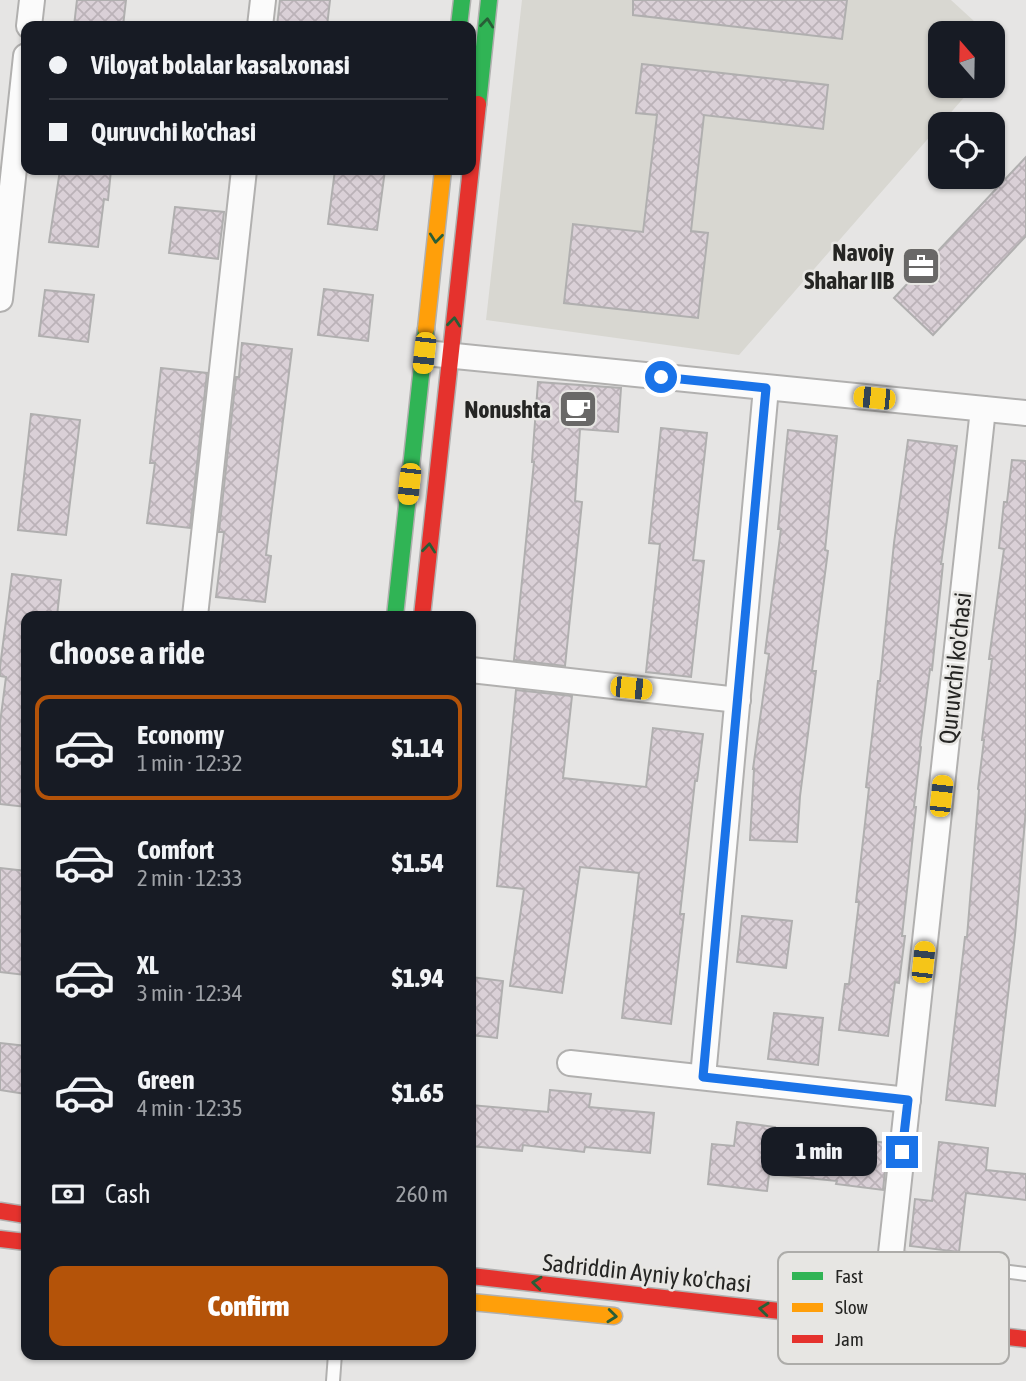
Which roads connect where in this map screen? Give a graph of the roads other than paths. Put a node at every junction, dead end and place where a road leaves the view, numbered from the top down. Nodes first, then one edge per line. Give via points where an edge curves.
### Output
1 (32, 0) edge
2 (263, 0) edge
3 (462, 0) edge
4 (489, 0) edge
5 (30, 21) edge
6 (261, 21) edge
7 (460, 21) edge
8 (21, 103) edge
9 (476, 119) edge
10 (243, 175) edge
11 (442, 175) edge
12 (470, 175) edge
13 (0, 299) edge
14 (424, 353) junction
15 (450, 356) junction
16 (766, 388) junction
17 (983, 409) junction
18 (1026, 413) edge
19 (196, 611) edge
20 (396, 611) edge
21 (423, 611) edge
22 (476, 671) edge
23 (738, 700) junction
24 (570, 1063) dead end
25 (703, 1077) junction
26 (908, 1100) junction
27 (0, 1211) edge
28 (21, 1214) edge
29 (0, 1239) edge
30 (21, 1241) edge
31 (891, 1252) edge
32 (476, 1277) edge
33 (476, 1302) edge
34 (632, 1318) dead end
35 (778, 1323) edge
36 (335, 1360) edge
37 (333, 1381) edge

1 - 5 street
2 - 6 street
3 - 7 main road
9 -> 4 main road
8 - 13 street
10 - 19 street
11 -> 14 main road
15 -> 12 main road
14 - 15 street
14 - 20 main road
15 - 16 street
21 -> 15 main road
16 - 17 street
16 - 23 street
17 - 18 street
17 - 26 street, Quruvchi ko'chasi
22 - 23 street
23 - 25 street
24 - 25 street
25 - 26 street
26 - 31 street, Quruvchi ko'chasi
27 - 28 main road
29 - 30 main road
35 -> 32 main road, Sadriddin Ayniy ko'chasi
33 -> 34 main road, Sadriddin Ayniy ko'chasi
36 - 37 lane

